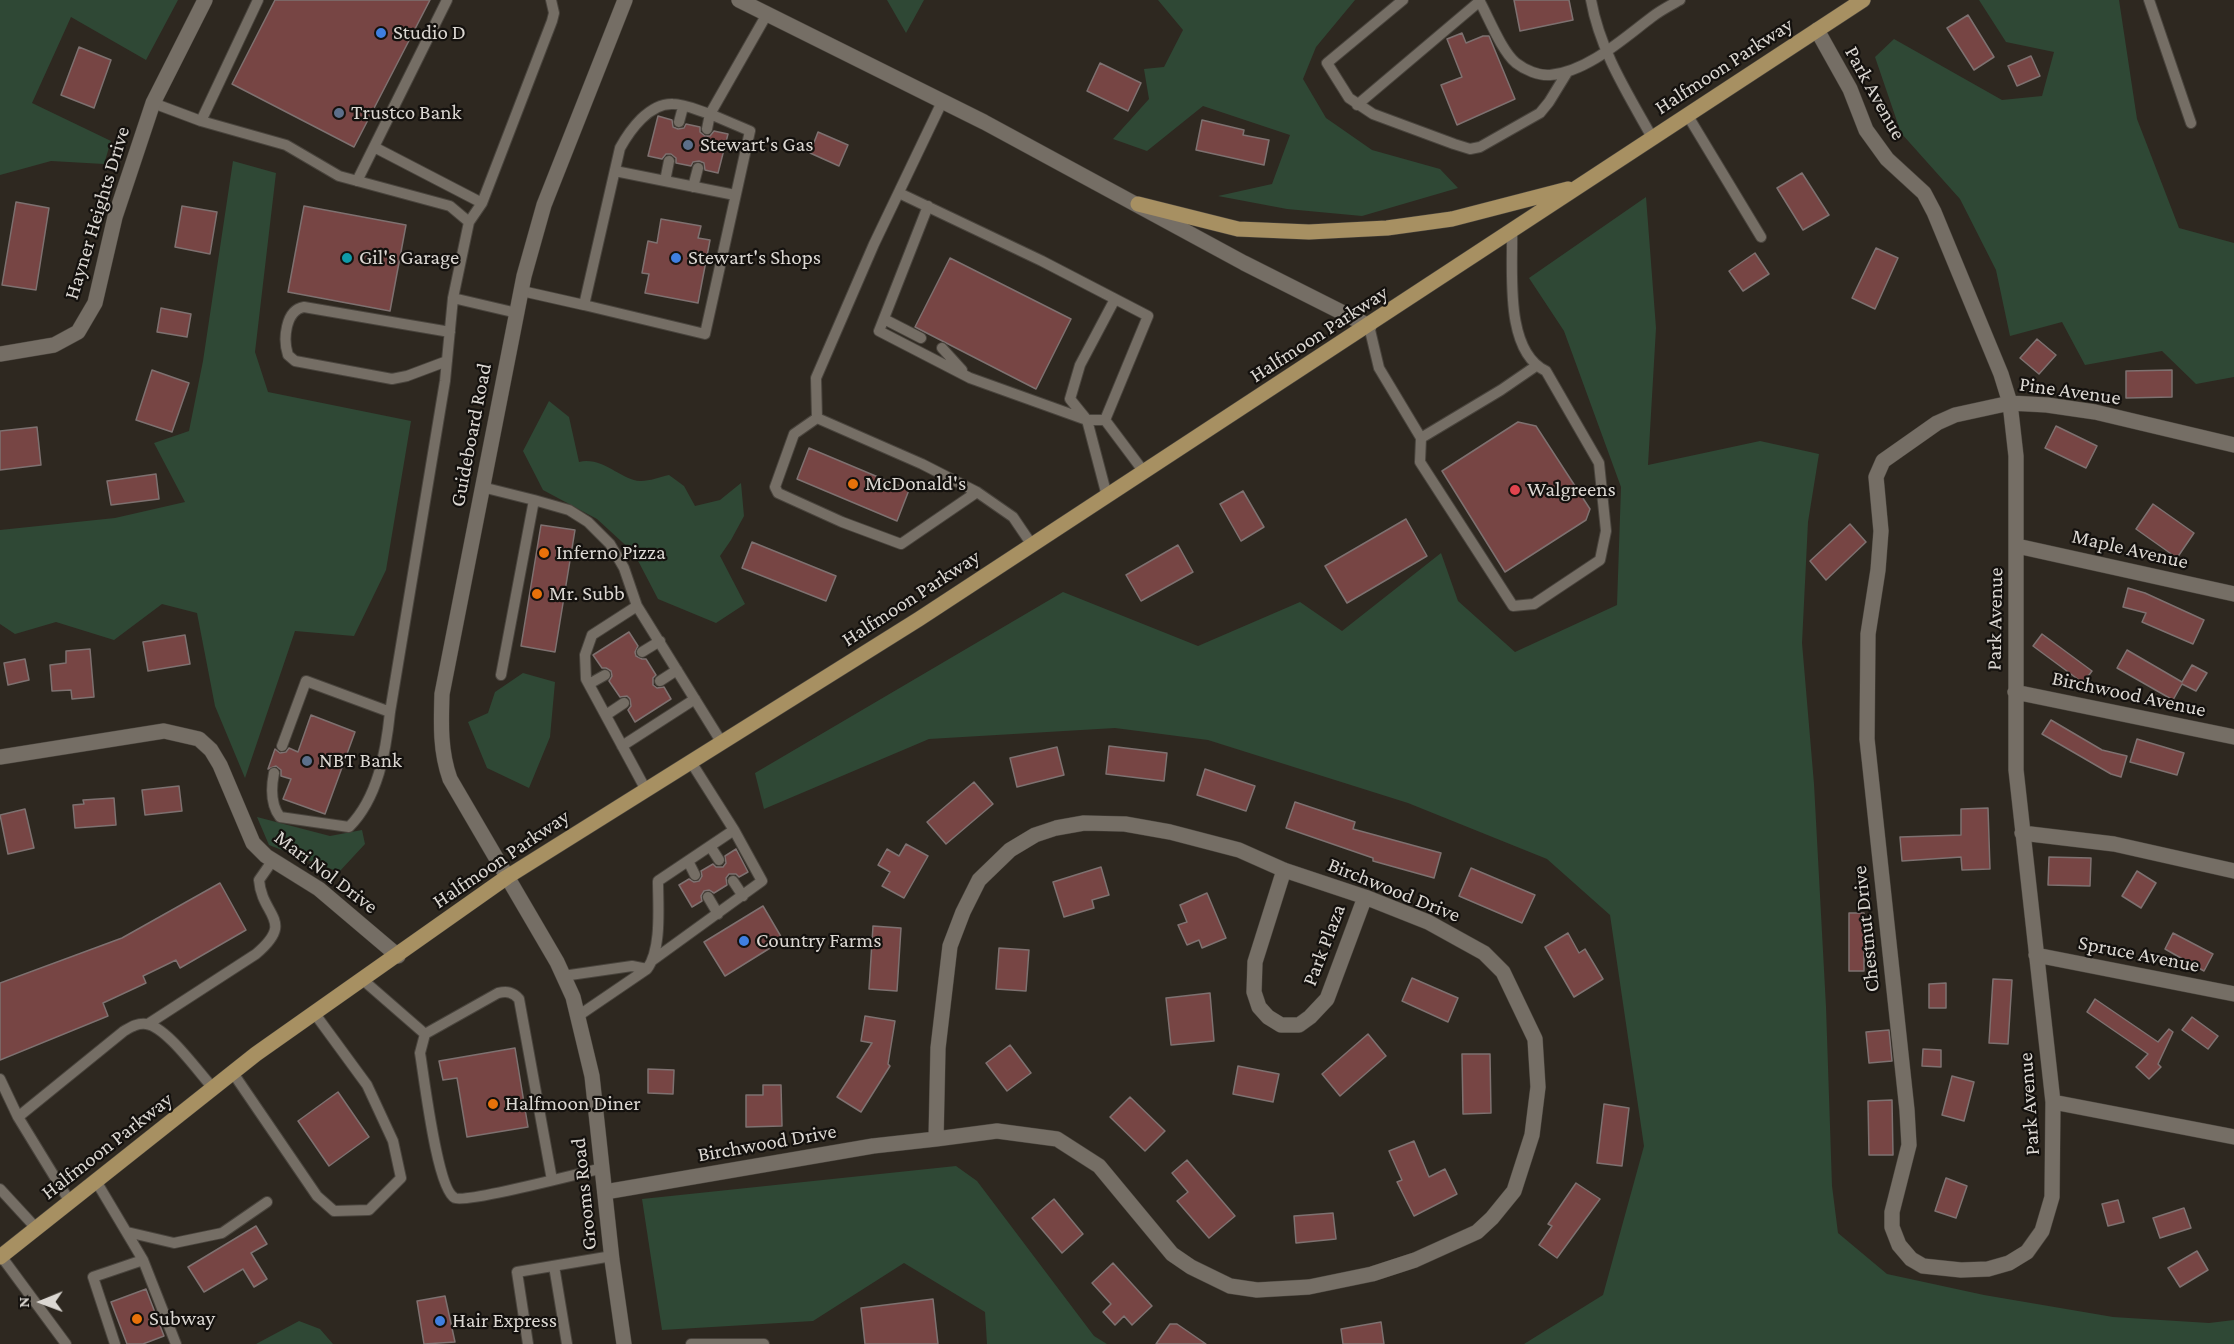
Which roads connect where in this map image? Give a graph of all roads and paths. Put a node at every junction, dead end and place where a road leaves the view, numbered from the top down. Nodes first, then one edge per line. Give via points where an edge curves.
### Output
1 (206, 0) edge
2 (258, 0) edge
3 (447, 0) edge
4 (551, 0) edge
5 (625, 0) edge
6 (739, 0) edge
7 (1403, 0) edge
8 (1591, 0) edge
9 (1680, 0) edge
10 (1863, 0) edge
11 (2149, 0) edge
12 (1479, 1) edge
13 (767, 14) junction
14 (1817, 30) junction
15 (1606, 51) junction
16 (1568, 71) junction
17 (942, 102) junction
18 (153, 104) junction
19 (1357, 105) junction
20 (683, 107) junction
21 (710, 114) junction
22 (1688, 116) junction
23 (201, 121) junction
24 (679, 122) dead end
25 (2191, 123) dead end
26 (707, 129) dead end
27 (1653, 139) junction
28 (374, 147) junction
29 (669, 161) dead end
30 (698, 168) dead end
31 (615, 171) junction
32 (357, 181) junction
33 (665, 181) junction
34 (1582, 185) junction
35 (693, 187) junction
36 (898, 193) junction
37 (735, 195) junction
38 (482, 203) junction
39 (1138, 204) junction
40 (928, 206) junction
41 (469, 222) junction
42 (1512, 231) junction
43 (1761, 237) dead end
44 (522, 291) junction
45 (453, 298) junction
46 (1115, 299) junction
47 (584, 305) junction
48 (517, 313) junction
49 (884, 319) junction
50 (1369, 326) junction
51 (450, 332) junction
52 (921, 338) dead end
53 (942, 348) dead end
54 (0, 354) edge
55 (447, 361) junction
56 (1536, 366) junction
57 (970, 378) junction
58 (2010, 403) junction
59 (817, 418) junction
60 (1087, 420) junction
61 (1105, 420) junction
62 (1421, 438) junction
63 (2234, 445) edge
64 (1880, 466) joint
65 (1144, 472) junction
66 (482, 487) junction
67 (977, 492) junction
68 (1107, 496) junction
69 (534, 500) junction
70 (1032, 545) junction
71 (2017, 546) junction
72 (2234, 594) edge
73 (637, 606) junction
74 (660, 641) junction
75 (642, 652) dead end
76 (677, 670) junction
77 (501, 675) dead end
78 (605, 675) dead end
79 (660, 681) dead end
80 (589, 684) junction
81 (2015, 692) junction
82 (695, 699) junction
83 (624, 703) dead end
84 (390, 712) junction
85 (606, 715) junction
86 (2234, 737) edge
87 (722, 743) junction
88 (282, 746) dead end
89 (622, 746) junction
90 (0, 757) edge
91 (691, 762) junction
92 (274, 773) dead end
93 (646, 790) junction
94 (734, 830) junction
95 (2022, 833) junction
96 (710, 846) junction
97 (719, 860) dead end
98 (273, 861) junction
99 (688, 861) junction
100 (1284, 870) junction
101 (2234, 871) edge
102 (695, 875) dead end
103 (507, 878) junction
104 (733, 881) dead end
105 (742, 896) junction
106 (708, 897) dead end
107 (1365, 897) junction
108 (718, 914) junction
109 (2036, 955) junction
110 (398, 956) junction
111 (650, 964) junction
112 (563, 976) junction
113 (363, 980) junction
114 (2234, 994) edge
115 (315, 1014) junction
116 (578, 1016) junction
117 (148, 1024) junction
118 (425, 1034) junction
119 (233, 1073) junction
120 (0, 1079) edge
121 (213, 1088) junction
122 (2053, 1102) junction
123 (18, 1117) junction
124 (2234, 1137) edge
125 (936, 1139) junction
126 (603, 1168) junction
127 (552, 1180) junction
128 (96, 1181) junction
129 (0, 1189) edge
130 (605, 1192) junction
131 (70, 1202) junction
132 (267, 1202) dead end
133 (36, 1228) junction
134 (127, 1232) junction
135 (2027, 1252) joint
136 (0, 1256) edge
137 (612, 1256) junction
138 (143, 1260) junction
139 (554, 1266) junction
140 (66, 1344) edge
141 (115, 1344) edge
142 (176, 1344) edge
143 (528, 1344) edge
144 (567, 1344) edge
145 (624, 1344) edge
146 (691, 1344) edge
147 (764, 1344) edge

1 - 18 street, Hayner Heights Drive
2 - 23 lane
3 - 28 lane
4 - 38 lane via 552,21
5 - 44 street, Guideboard Road via 544,205
6 - 13 street
7 - 19 lane via 1327,63
8 - 15 lane
9 - 15 lane
10 - 14 main road, Halfmoon Parkway
11 - 25 lane
12 - 16 lane via 1517,63 1549,76
12 - 19 lane
13 - 17 street
13 - 21 lane
14 - 22 main road, Halfmoon Parkway
14 - 58 street, Park Avenue via 1850,89 1866,130 1887,159 1924,193 1934,212
15 - 16 lane
15 - 27 lane
16 - 19 lane via 1540,113 1470,149
17 - 36 lane
17 - 39 street
18 - 23 lane
18 - 54 street, Hayner Heights Drive via 115,217 95,303 78,332 54,345
20 - 21 lane
20 - 24 lane
20 - 31 lane via 657,107 645,116 620,148
21 - 26 lane
21 - 37 lane via 750,131
22 - 27 main road, Halfmoon Parkway
22 - 43 lane
23 - 32 lane via 286,145 339,176
27 - 34 main road, Halfmoon Parkway
28 - 32 lane
28 - 38 lane
29 - 33 lane
30 - 35 lane
31 - 33 lane
31 - 47 lane
32 - 41 lane via 450,206
33 - 35 lane
34 - 39 main road via 1452,219 1387,228 1309,232 1238,229
34 - 42 main road, Halfmoon Parkway
35 - 37 lane
36 - 40 lane
36 - 59 lane via 816,378
37 - 47 lane via 705,334
38 - 41 lane
39 - 50 street
40 - 46 lane
40 - 49 lane
41 - 45 lane
42 - 50 main road, Halfmoon Parkway
42 - 56 lane via 1513,303 1518,336
44 - 47 lane
44 - 48 street, Guideboard Road
45 - 48 lane
45 - 51 lane
46 - 60 lane via 1080,365 1070,399
46 - 61 lane via 1148,316
48 - 66 street, Guideboard Road
49 - 52 lane
49 - 57 lane via 879,331
50 - 62 lane via 1379,368
50 - 65 main road, Halfmoon Parkway
51 - 55 lane
51 - 55 lane via 304,307 294,310 289,318 286,346 295,361 384,379 407,376
53 - 57 lane
55 - 84 lane
56 - 62 lane
56 - 62 lane via 1546,371 1599,463 1606,531 1600,560 1534,604 1513,606 1420,462
57 - 60 lane
58 - 63 street, Pine Avenue via 2095,412
58 - 64 street, Pine Avenue via 1937,423
58 - 71 street, Park Avenue via 2016,456
59 - 67 lane
59 - 67 lane via 794,434 775,487 778,493 901,544
60 - 61 lane
60 - 68 lane
61 - 65 lane
64 - 135 street, Chestnut Drive via 1876,477 1881,531 1868,634 1868,739 1909,1145 1892,1212 1892,1227 1899,1245 1923,1266 1988,1269
65 - 68 main road, Halfmoon Parkway
66 - 69 lane
66 - 103 street, Guideboard Road via 442,694 440,734 450,779
67 - 70 lane via 1013,517
68 - 70 main road, Halfmoon Parkway
69 - 73 lane via 569,510 610,544 624,568
69 - 77 lane
70 - 87 main road, Halfmoon Parkway
71 - 72 street, Maple Avenue
71 - 81 street, Park Avenue
73 - 74 lane
73 - 80 lane via 592,635 585,655
74 - 75 lane
74 - 76 lane
76 - 79 lane
76 - 82 lane
78 - 80 lane
80 - 85 lane
81 - 86 street, Birchwood Avenue
81 - 95 street, Park Avenue
82 - 87 lane
82 - 89 lane
83 - 85 lane
84 - 88 lane via 306,681
84 - 92 lane via 377,779 358,818 349,827 280,817 271,789
85 - 89 lane
87 - 91 main road, Halfmoon Parkway
89 - 93 lane
90 - 98 street, Mari Nol Drive via 164,731 199,739 220,765 253,843
91 - 93 main road, Halfmoon Parkway
91 - 94 lane
93 - 103 main road, Halfmoon Parkway
94 - 96 lane
94 - 105 lane via 762,881
95 - 101 street via 2114,844
95 - 109 street, Park Avenue
96 - 97 lane
96 - 99 lane
98 - 110 street, Mari Nol Drive via 319,889
98 - 117 lane via 259,880 276,922 276,932 268,943
99 - 102 lane
99 - 111 lane via 658,881 658,920
100 - 107 street, Birchwood Drive
100 - 107 street, Park Plaza via 1254,962 1254,992 1259,1007 1281,1025 1299,1025 1327,999
100 - 125 street, Birchwood Drive via 1239,850 1125,824 1084,823 1056,828 1010,850 979,880 950,946 938,1048
103 - 110 main road, Halfmoon Parkway
103 - 112 street, Grooms Road
104 - 105 lane
105 - 108 lane
106 - 108 lane
107 - 125 street, Birchwood Drive via 1428,922 1484,952 1503,972 1535,1039 1538,1087 1532,1135 1514,1191 1477,1232 1372,1275 1309,1287 1257,1290 1230,1286 1172,1254 1099,1166 1057,1139 997,1131
108 - 111 lane
109 - 114 street, Spruce Avenue
109 - 122 street, Park Avenue
110 - 113 main road, Halfmoon Parkway
111 - 112 lane
111 - 116 lane
112 - 116 street, Grooms Road
113 - 115 main road, Halfmoon Parkway
113 - 118 lane
115 - 119 main road, Halfmoon Parkway
115 - 119 lane via 367,1086 393,1141 401,1178 369,1210 334,1211 317,1196
116 - 126 street, Grooms Road via 592,1076
117 - 121 lane via 162,1031
117 - 123 lane via 124,1031
118 - 127 lane via 420,1053 440,1171 448,1192 454,1198 467,1200
118 - 127 lane via 498,993 515,994
119 - 121 main road, Halfmoon Parkway
120 - 123 lane
121 - 128 main road, Halfmoon Parkway
122 - 124 street
122 - 135 street, Park Avenue via 2052,1197 2042,1231
123 - 131 lane
125 - 130 street, Birchwood Drive via 873,1146
126 - 127 lane
126 - 130 street, Grooms Road
128 - 131 main road, Halfmoon Parkway
128 - 134 lane
129 - 133 lane
130 - 137 street, Grooms Road
131 - 133 main road, Halfmoon Parkway
132 - 134 lane via 222,1233 174,1243
133 - 136 main road, Halfmoon Parkway
134 - 138 lane
136 - 140 lane
137 - 139 lane
137 - 145 street, Grooms Road
138 - 141 lane via 93,1277
138 - 142 lane
139 - 143 lane via 517,1272
139 - 144 lane
146 - 147 lane

